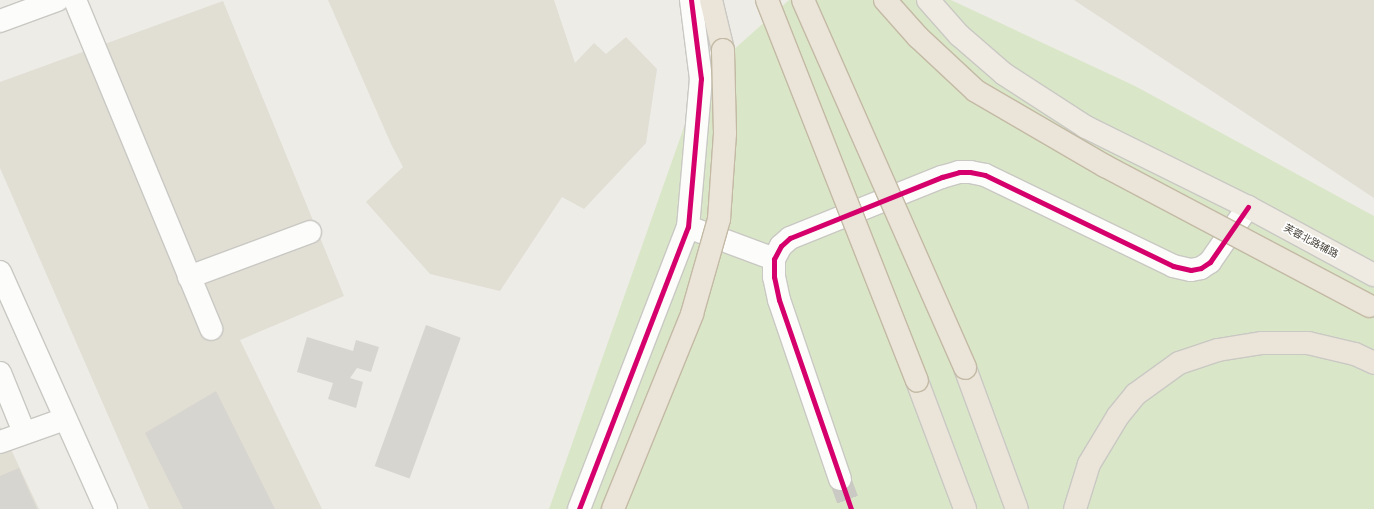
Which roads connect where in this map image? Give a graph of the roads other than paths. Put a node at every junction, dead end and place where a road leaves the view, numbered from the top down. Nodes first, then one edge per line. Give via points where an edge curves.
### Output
1 (57, 0) edge
2 (75, 0) edge
3 (691, 0) edge
4 (711, 0) edge
5 (767, 0) edge
6 (803, 0) edge
7 (885, 0) edge
8 (928, 0) edge
9 (0, 21) edge
10 (1248, 207) junction
11 (688, 227) junction
12 (310, 232) dead end
13 (774, 258) junction
14 (0, 272) edge
15 (1374, 275) edge
16 (189, 276) junction
17 (1372, 307) edge
18 (211, 329) dead end
19 (1374, 363) edge
20 (0, 373) edge
21 (7, 408) edge
22 (65, 419) junction
23 (24, 432) junction
24 (0, 442) edge
25 (840, 479) tunnel mouth
26 (106, 509) edge
27 (579, 509) edge
28 (613, 509) edge
29 (965, 509) edge
30 (1016, 509) edge
31 (1075, 509) edge

1 - 9 street
2 - 16 street
3 - 11 street via 701,79
4 - 28 highway, bridge via 723,50 725,133 719,219 692,314
5 - 29 highway, bridge
6 - 30 highway, bridge via 964,368
7 - 17 highway, bridge via 918,37 976,92 1105,166
8 - 10 main road, 芙蓉北路辅路 via 959,35 1004,74 1086,128
10 - 13 street via 1210,262 1201,268 1182,269 985,175 959,172 942,176 790,238 781,246
10 - 15 main road, 芙蓉北路辅路
11 - 13 street
11 - 27 street
12 - 16 street
13 - 25 street via 774,277 779,300
14 - 22 street
16 - 18 street
19 - 31 highway via 1355,354 1308,343 1262,343 1218,350 1180,363 1136,394 1118,416 1089,464
20 - 21 street
21 - 23 street
22 - 23 street
22 - 26 street
23 - 24 street

